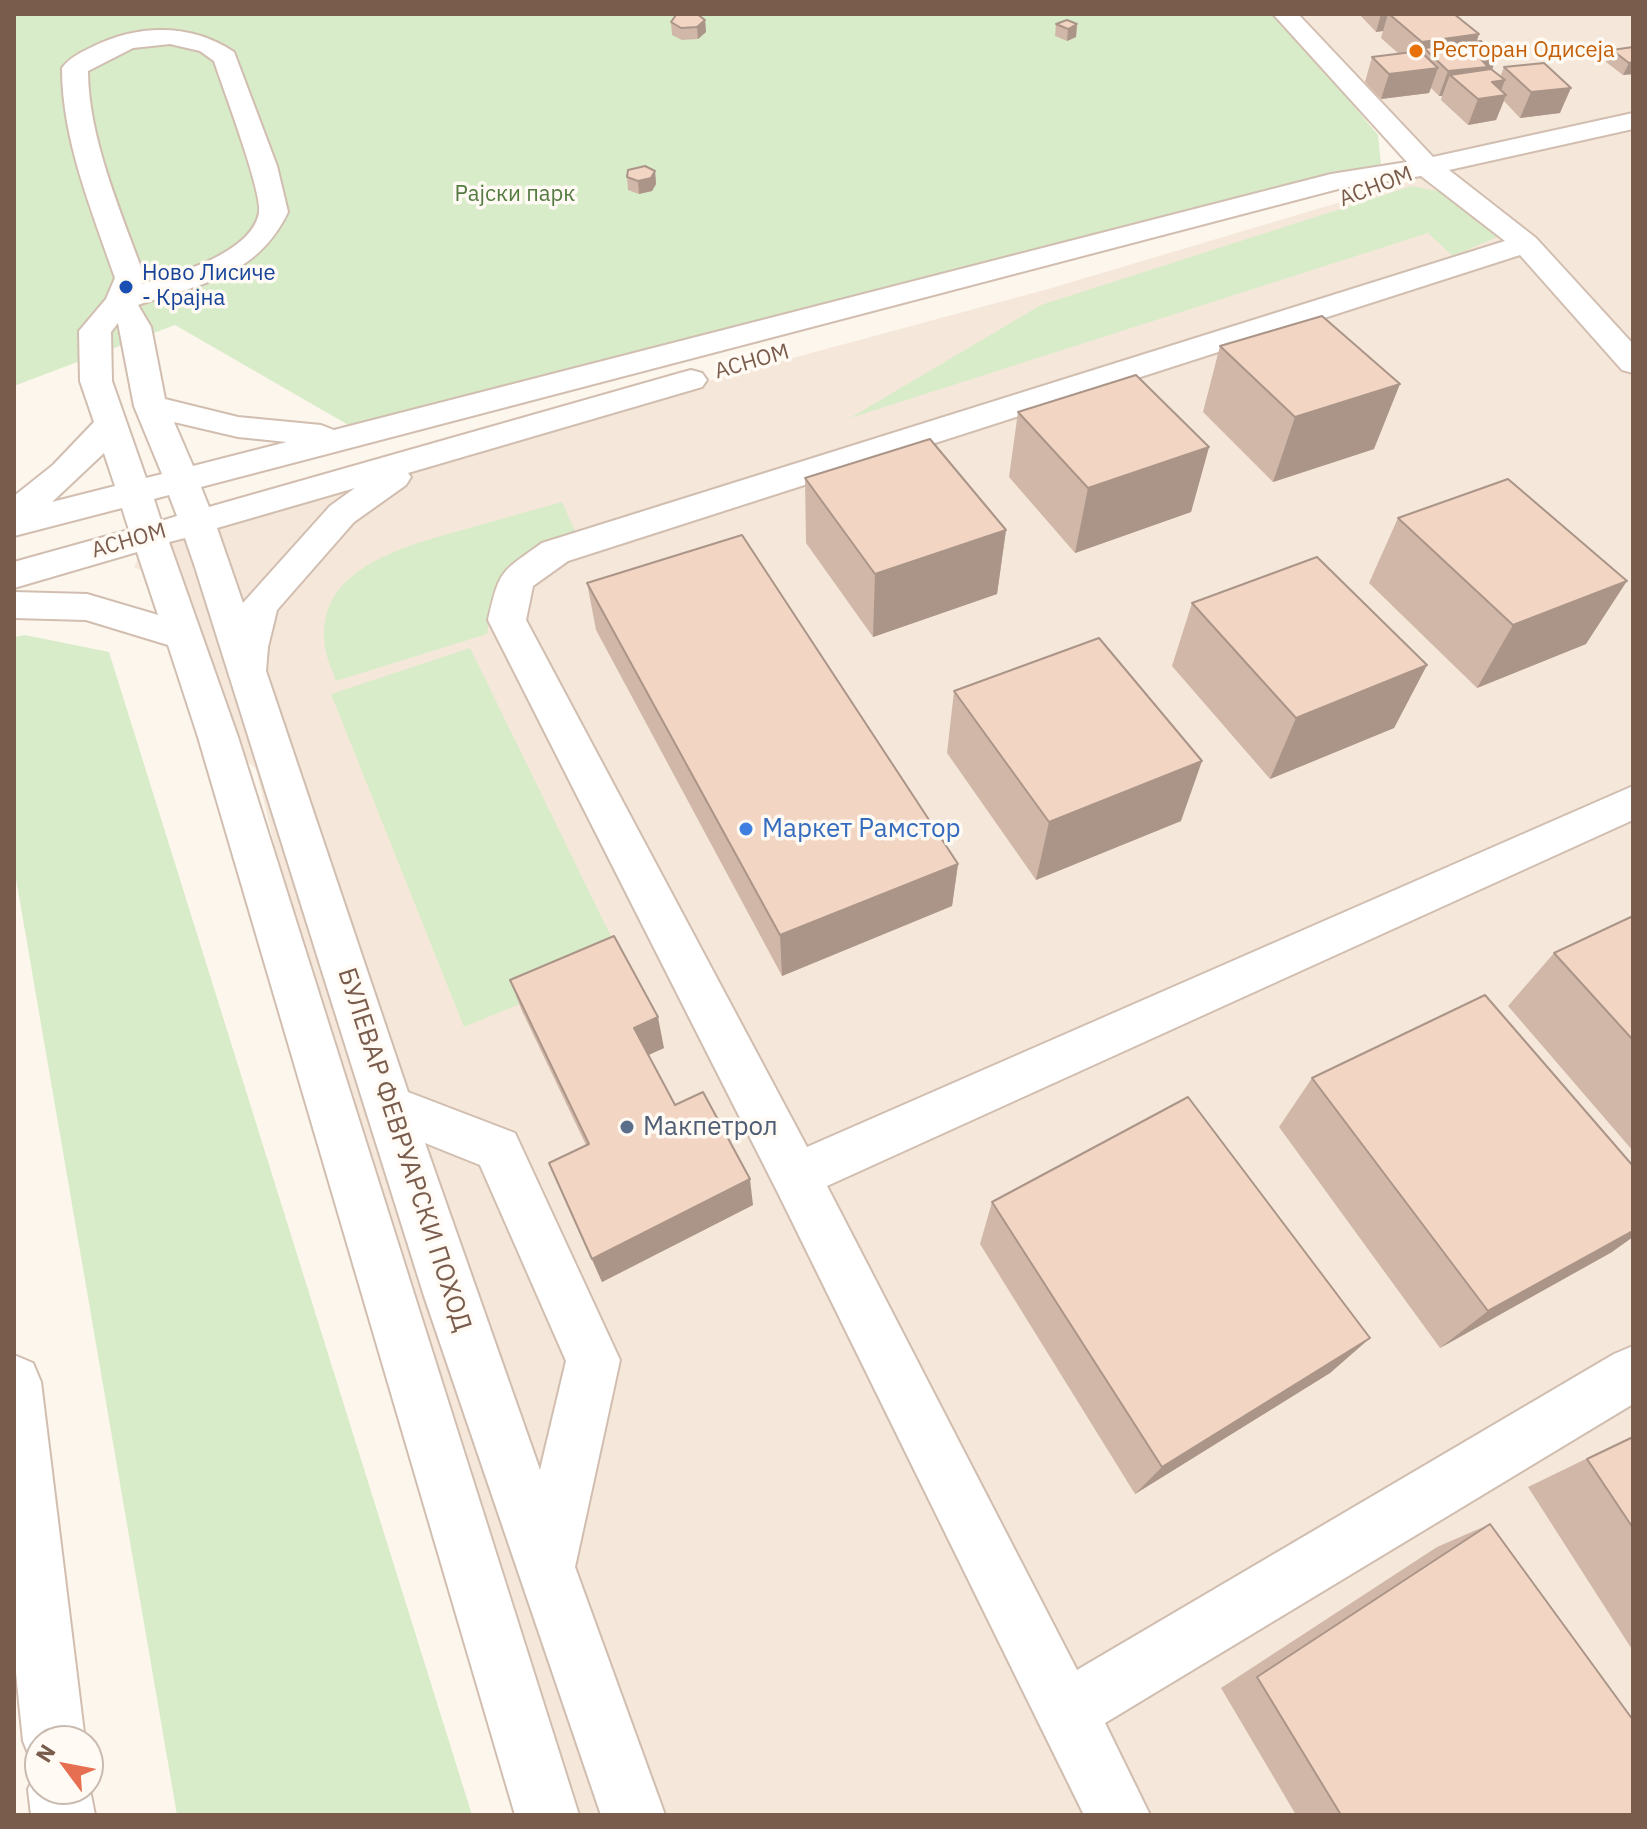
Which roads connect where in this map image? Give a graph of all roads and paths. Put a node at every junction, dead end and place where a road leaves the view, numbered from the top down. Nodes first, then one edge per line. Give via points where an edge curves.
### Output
1 (1285, 14) edge
2 (1633, 121) edge
3 (1427, 167) junction
4 (1526, 244) junction
5 (120, 301) junction
6 (1633, 363) edge
7 (150, 406) junction
8 (109, 425) junction
9 (382, 430) junction
10 (419, 459) junction
11 (180, 483) junction
12 (134, 493) junction
13 (14, 512) edge
14 (195, 522) junction
15 (14, 524) edge
16 (149, 535) junction
17 (14, 575) edge
18 (14, 605) edge
19 (182, 636) junction
20 (249, 683) junction
21 (1633, 802) edge
22 (390, 1107) junction
23 (796, 1176) junction
24 (1633, 1373) edge
25 (14, 1382) edge
26 (546, 1566) junction
27 (1066, 1711) junction
28 (52, 1725) edge
29 (547, 1815) edge
30 (633, 1815) edge
31 (1118, 1815) edge

1 - 3 street
2 - 3 street
3 - 4 street
3 - 9 street, АСНОМ via 1341,180
3 - 10 street, АСНОМ via 1361,196 834,338
4 - 6 street
4 - 23 street via 555,552 516,580 507,620
5 - 5 street via 228,261 260,240 274,212 225,57 190,41 130,41 75,68 95,181 130,278
5 - 7 street, БУЛЕВАР ФЕВРУАРСКИ ПОХОД via 136,327
5 - 8 street, БУЛЕВАР ФЕВРУАРСКИ ПОХОД via 95,331 96,381
7 - 9 street via 288,434
7 - 11 street, БУЛЕВАР ФЕВРУАРСКИ ПОХОД
8 - 12 street, БУЛЕВАР ФЕВРУАРСКИ ПОХОД
8 - 13 street via 70,471
9 - 11 street, АСНОМ
10 - 14 street, АСНОМ
10 - 20 street via 342,514 260,606 249,647
11 - 12 street, АСНОМ
11 - 14 street, БУЛЕВАР ФЕВРУАРСКИ ПОХОД
12 - 15 street, АСНОМ
12 - 16 street, БУЛЕВАР ФЕВРУАРСКИ ПОХОД
14 - 16 street, АСНОМ
14 - 20 street, БУЛЕВАР ФЕВРУАРСКИ ПОХОД
16 - 17 street, АСНОМ
16 - 19 street, БУЛЕВАР ФЕВРУАРСКИ ПОХОД
18 - 19 street via 87,607
19 - 29 street, БУЛЕВАР ФЕВРУАРСКИ ПОХОД via 218,737
20 - 22 street, БУЛЕВАР ФЕВРУАРСКИ ПОХОД
21 - 23 street
22 - 26 street, БУЛЕВАР ФЕВРУАРСКИ ПОХОД via 450,1296
22 - 26 street via 498,1149 593,1360
23 - 27 street
24 - 27 street
25 - 28 street
26 - 30 street, БУЛЕВАР ФЕВРУАРСКИ ПОХОД
27 - 31 street

